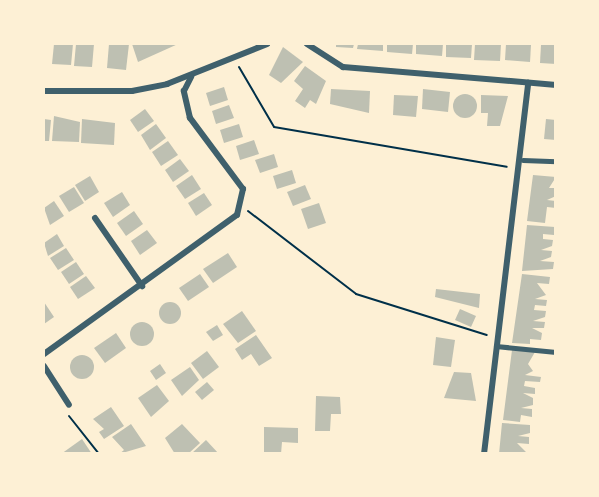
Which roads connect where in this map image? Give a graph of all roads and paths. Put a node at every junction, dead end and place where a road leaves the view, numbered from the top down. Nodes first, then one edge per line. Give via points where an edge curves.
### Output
1 (267, 44) edge
2 (307, 44) edge
3 (235, 57) junction
4 (191, 76) junction
5 (528, 83) junction
6 (555, 85) edge
7 (44, 91) edge
8 (523, 160) junction
9 (555, 161) edge
10 (522, 169) junction
11 (241, 206) junction
12 (95, 218) dead end
13 (141, 286) junction
14 (497, 337) junction
15 (496, 346) junction
16 (555, 352) edge
17 (44, 354) edge
18 (44, 366) edge
19 (69, 405) joint
20 (99, 453) edge
21 (484, 453) edge

1 - 3 street
2 - 5 street via 343,67
3 - 4 street
3 - 10 path via 274,127
4 - 7 street via 132,91
4 - 11 street via 184,91 190,118 243,189
5 - 6 street
5 - 8 street
8 - 9 lane
8 - 10 street
10 - 14 street
11 - 13 street via 217,232
11 - 14 path via 356,294
12 - 13 street
13 - 17 street
14 - 15 street
15 - 16 lane
15 - 21 street
18 - 19 street
19 - 20 path via 70,417

